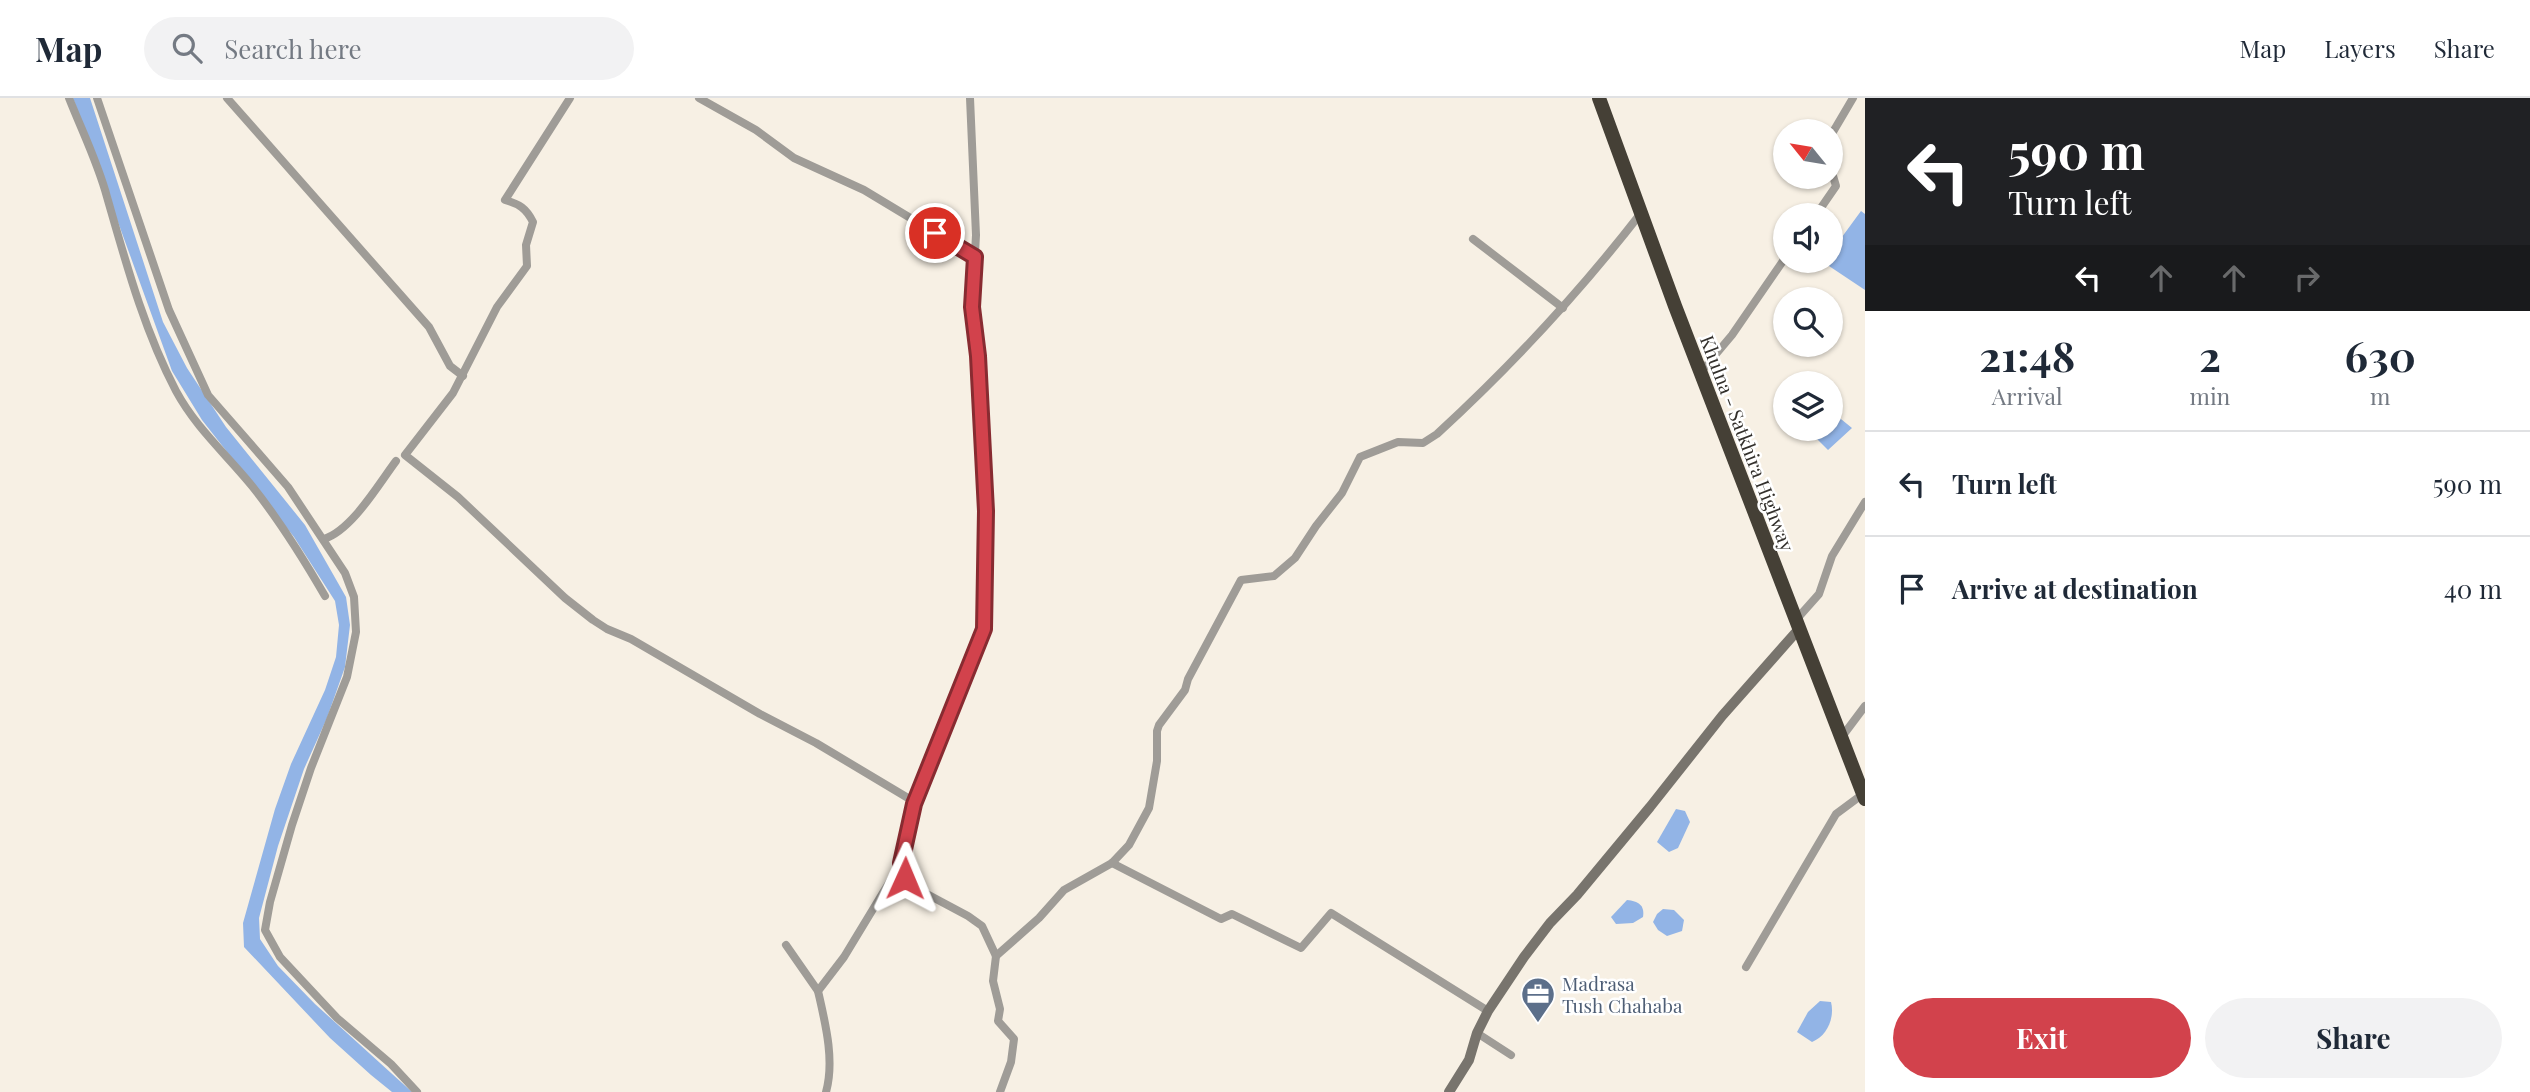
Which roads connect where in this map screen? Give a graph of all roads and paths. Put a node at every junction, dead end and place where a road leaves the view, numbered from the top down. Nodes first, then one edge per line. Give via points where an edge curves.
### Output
1 (69, 98) edge
2 (97, 98) edge
3 (227, 98) edge
4 (570, 98) edge
5 (699, 98) edge
6 (970, 98) edge
7 (1599, 98) edge
8 (1853, 98) edge
9 (1841, 119) edge
10 (1641, 213) junction
11 (1473, 239) dead end
12 (975, 257) junction
13 (1775, 273) edge
14 (1563, 308) junction
15 (1700, 373) junction
16 (463, 376) junction
17 (396, 461) dead end
18 (1865, 502) edge
19 (324, 540) junction
20 (325, 596) dead end
21 (1797, 625) junction
22 (1865, 706) edge
23 (1841, 738) junction
24 (1864, 797) edge
25 (914, 804) junction
26 (901, 863) junction
27 (1112, 863) junction
28 (786, 945) dead end
29 (996, 956) junction
30 (1746, 967) dead end
31 (818, 991) junction
32 (1488, 1011) junction
33 (1477, 1033) junction
34 (1511, 1055) dead end
35 (417, 1092) edge
36 (826, 1092) edge
37 (1000, 1092) edge
38 (1449, 1092) edge

1 - 20 street via 107,194 130,279 176,391 193,421 278,520
2 - 19 street via 169,310 208,395 288,486
3 - 16 street via 429,327 450,366
4 - 16 street via 505,200 527,210 533,222 526,245 527,266 497,307
5 - 12 street via 794,158 864,190
6 - 12 street
7 - 10 highway, Khulna - Satkhira Highway
8 - 9 street
10 - 14 street
10 - 15 highway, Khulna - Satkhira Highway
11 - 14 street
12 - 25 street via 972,307 986,511 984,629
13 - 15 street
14 - 27 street via 1437,435 1423,443 1398,442 1360,457 1342,493 1284,568 1274,576 1241,580 1185,690 1159,725 1149,808 1129,845
15 - 21 highway, Khulna - Satkhira Highway
16 - 25 street via 405,455 593,620 816,743
17 - 19 street via 337,536
18 - 21 street via 1832,556 1819,594
19 - 35 street via 354,597 356,632 346,677 292,825 265,930 280,957 337,1018
21 - 23 highway, Khulna - Satkhira Highway
21 - 32 street via 1550,923
22 - 23 street
23 - 24 highway, Khulna - Satkhira Highway
24 - 30 street via 1836,814
25 - 26 street
26 - 29 street via 905,878 982,926
26 - 31 street
27 - 29 street via 1064,890
27 - 32 street via 1221,919 1232,914 1301,948 1331,913
28 - 31 street
29 - 37 street via 993,981 998,1021 1014,1039
31 - 36 street via 826,1024
32 - 33 street
33 - 34 street
33 - 38 street via 1469,1059

